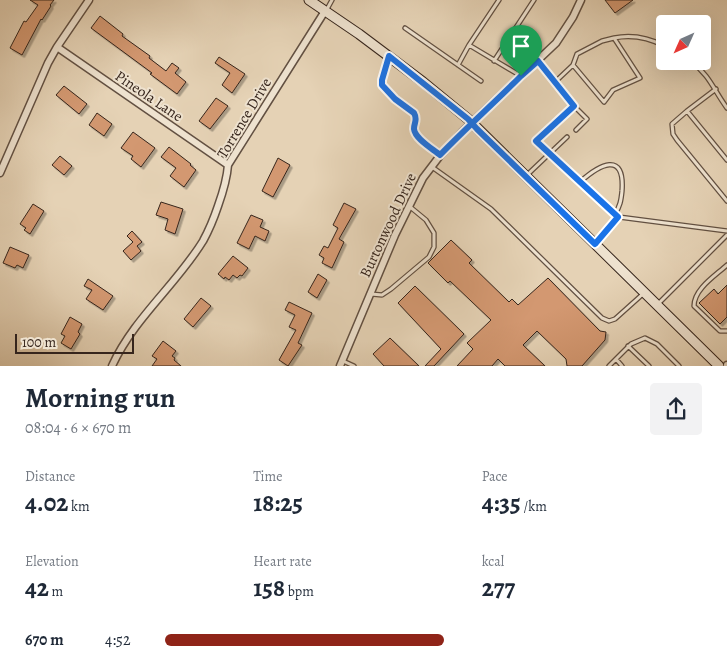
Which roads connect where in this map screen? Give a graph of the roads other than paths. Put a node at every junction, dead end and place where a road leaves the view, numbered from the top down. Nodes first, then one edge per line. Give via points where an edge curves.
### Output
1 (89, 0) edge
2 (309, 0) edge
3 (332, 0) edge
4 (499, 0) edge
5 (534, 0) edge
6 (582, 0) edge
7 (325, 11) junction
8 (405, 28) dead end
9 (614, 38) junction
10 (656, 43) edge
11 (470, 45) junction
12 (57, 47) junction
13 (389, 56) junction
14 (494, 61) junction
15 (538, 61) junction
16 (458, 65) junction
17 (573, 65) junction
18 (702, 70) edge
19 (521, 76) junction
20 (482, 81) dead end
21 (555, 82) junction
22 (716, 89) junction
23 (574, 106) junction
24 (727, 108) edge
25 (687, 111) junction
26 (472, 124) junction
27 (576, 130) dead end
28 (567, 137) dead end
29 (549, 154) junction
30 (440, 155) junction
31 (727, 160) edge
32 (228, 165) junction
33 (430, 166) junction
34 (0, 172) edge
35 (526, 176) junction
36 (580, 182) junction
37 (727, 201) edge
38 (408, 205) junction
39 (615, 214) junction
40 (618, 217) junction
41 (727, 231) edge
42 (727, 235) edge
43 (595, 244) junction
44 (727, 265) edge
45 (644, 292) junction
46 (370, 294) junction
47 (657, 305) junction
48 (727, 331) edge
49 (628, 346) junction
50 (616, 359) junction
51 (341, 363) edge
52 (112, 366) edge
53 (354, 366) edge
54 (609, 366) edge
55 (622, 366) edge
56 (649, 366) edge
57 (679, 366) edge
58 (719, 366) edge

1 - 12 street
2 - 7 main road
3 - 7 lane
4 - 11 lane
5 - 14 lane
6 - 15 street, Burtonwood Drive via 556,43
7 - 13 main road
7 - 32 street, Torrence Drive
8 - 16 lane
9 - 10 lane via 628,35
9 - 17 lane via 577,54
9 - 17 lane via 640,78 613,90 604,102
11 - 14 lane
11 - 16 lane
12 - 32 street, Pineola Lane
12 - 34 street
13 - 26 main road
13 - 30 lane via 382,85 414,113 417,136
14 - 19 lane
15 - 19 street, Burtonwood Drive
15 - 21 lane
16 - 20 lane
17 - 21 lane
18 - 22 lane
19 - 26 street, Burtonwood Drive
21 - 23 lane
22 - 24 lane
22 - 25 lane
23 - 27 lane via 587,119
23 - 29 lane via 536,141
25 - 31 lane
25 - 37 lane via 672,124 673,134
26 - 30 street, Burtonwood Drive
26 - 35 main road
28 - 29 lane
29 - 35 lane
29 - 36 lane
30 - 33 street, Burtonwood Drive
32 - 52 street, Torrence Drive via 221,198 203,241 133,330
33 - 38 street, Burtonwood Drive
33 - 45 lane via 491,209 602,318 615,320
35 - 43 main road
36 - 39 lane
36 - 39 lane via 603,165 617,168 623,179 620,205
38 - 46 street, Burtonwood Drive
38 - 46 lane via 426,220 434,233 434,247 429,257 391,289 382,295
39 - 40 lane
40 - 41 lane
40 - 43 lane
42 - 47 lane
43 - 45 main road
44 - 48 lane via 697,293 694,306 720,331
45 - 47 main road
46 - 51 street, Burtonwood Drive
47 - 58 main road
49 - 50 lane
49 - 56 lane
49 - 57 lane via 645,338 657,344
50 - 54 lane
50 - 55 lane
51 - 53 lane

